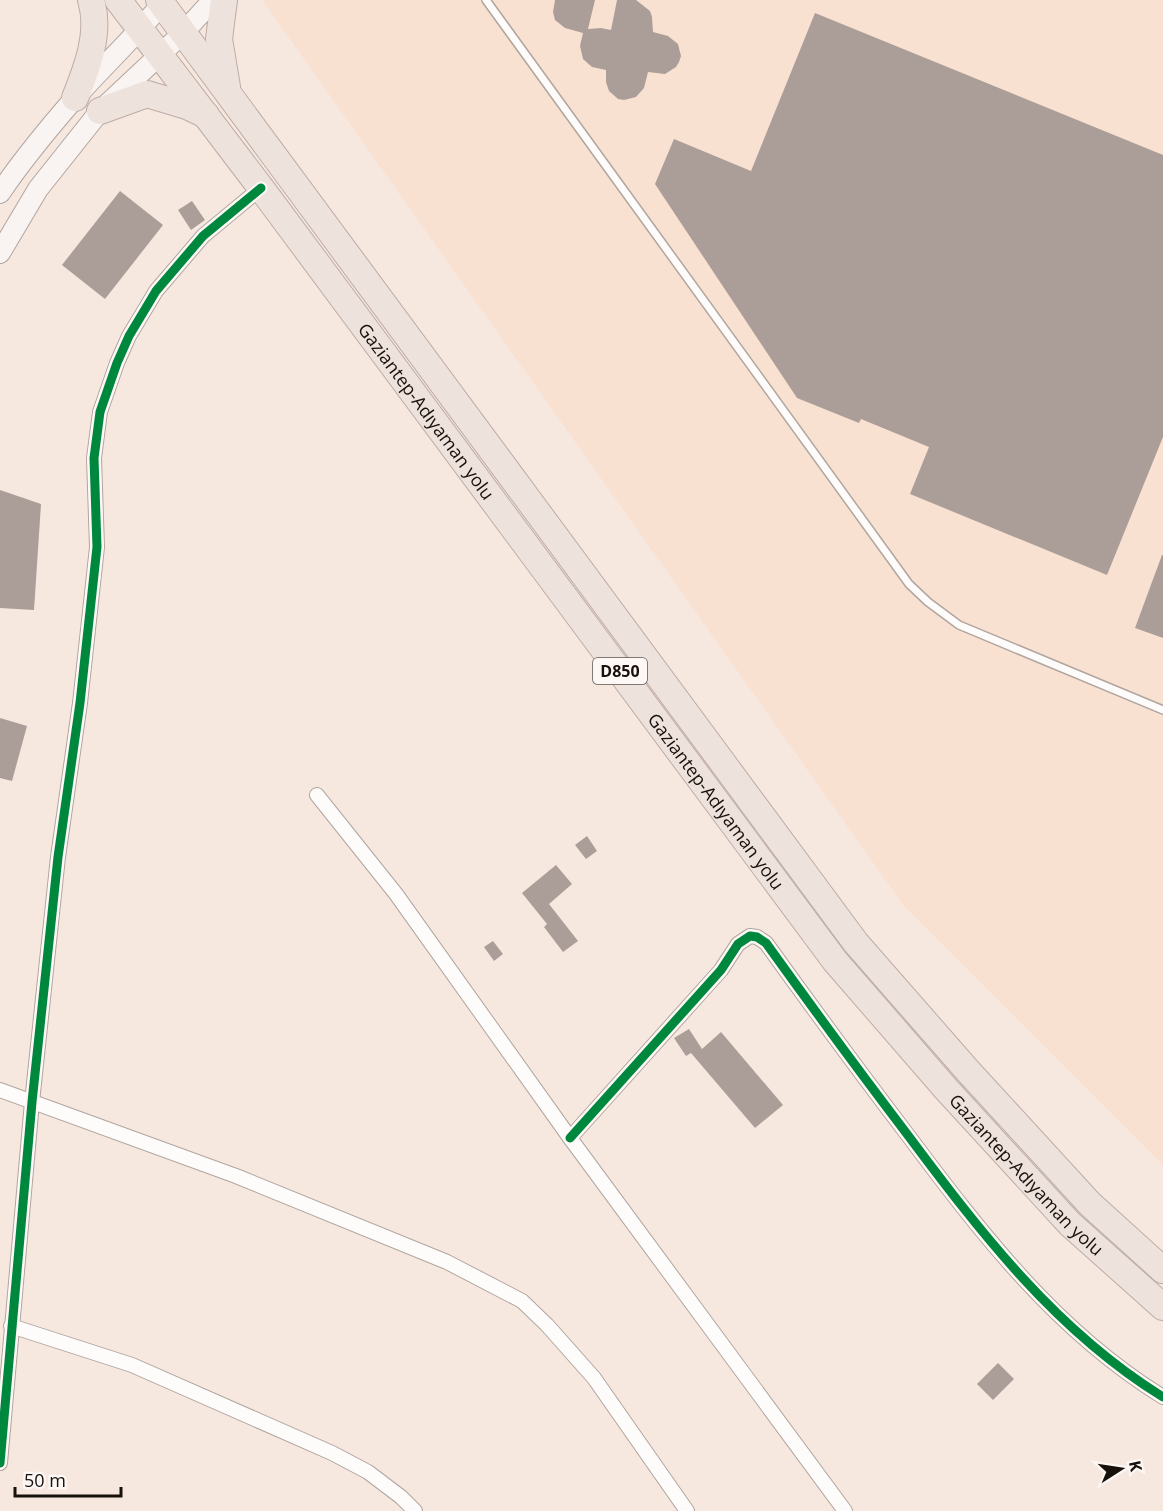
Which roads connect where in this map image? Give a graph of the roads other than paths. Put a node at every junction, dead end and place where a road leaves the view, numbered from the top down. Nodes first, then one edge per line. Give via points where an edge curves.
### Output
1 (91, 0) edge
2 (118, 0) edge
3 (213, 0) edge
4 (224, 0) edge
5 (486, 0) edge
6 (162, 1) edge
7 (140, 31) junction
8 (183, 33) junction
9 (160, 53) junction
10 (228, 94) junction
11 (75, 98) junction
12 (100, 111) junction
13 (207, 116) junction
14 (261, 188) junction
15 (0, 193) edge
16 (0, 253) edge
17 (1163, 710) edge
18 (317, 795) dead end
19 (0, 1090) edge
20 (32, 1102) junction
21 (570, 1138) junction
22 (1163, 1270) edge
23 (1163, 1307) edge
24 (11, 1326) junction
25 (1163, 1397) edge
26 (0, 1463) edge
27 (415, 1511) edge
28 (687, 1511) edge
29 (845, 1511) edge

1 - 11 highway via 95,11 91,60
2 - 7 highway, Gaziantep-Adıyaman yolu / D850
3 - 8 street
4 - 10 highway via 219,39
5 - 17 lane via 909,584 959,625
6 - 7 street
6 - 8 highway, Gaziantep-Adıyaman yolu / D850
7 - 9 highway, Gaziantep-Adıyaman yolu / D850
7 - 11 street
8 - 9 street
8 - 10 highway, Gaziantep-Adıyaman yolu / D850
9 - 12 street
9 - 13 highway, Gaziantep-Adıyaman yolu / D850
10 - 22 highway, Gaziantep-Adıyaman yolu / D850 via 856,943 1090,1204
11 - 15 street
12 - 13 highway via 147,94
12 - 16 street via 38,189
13 - 14 highway, Gaziantep-Adıyaman yolu / D850
14 - 20 street via 203,236 156,291 129,336 100,412 93,470 97,547
14 - 23 highway, Gaziantep-Adıyaman yolu / D850 via 835,961 1070,1224
18 - 21 street via 396,894
19 - 20 street
20 - 24 street
20 - 28 street via 248,1181 447,1262 522,1301 594,1378
21 - 25 street via 721,970 738,944 750,936 757,937 766,943 991,1244 1064,1322 1117,1366
21 - 29 street
24 - 26 street
24 - 27 street via 132,1365 332,1453 369,1472

